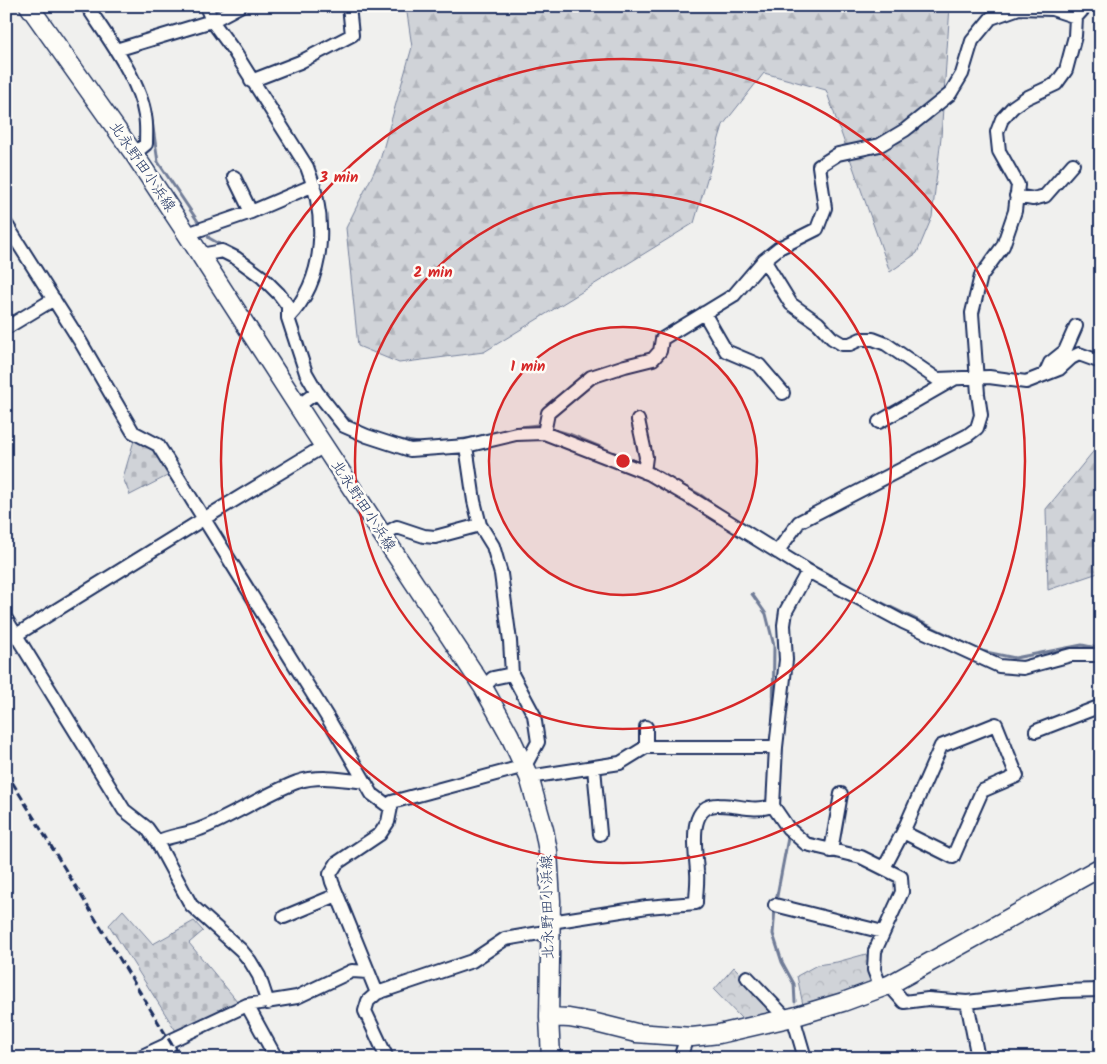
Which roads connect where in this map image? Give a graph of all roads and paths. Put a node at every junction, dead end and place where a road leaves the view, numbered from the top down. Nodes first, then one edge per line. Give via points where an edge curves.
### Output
1 (29, 6) edge
2 (87, 6) edge
3 (206, 6) edge
4 (240, 6) edge
5 (349, 6) edge
6 (1086, 6) edge
7 (1019, 7) edge
8 (1076, 17) junction
9 (212, 20) junction
10 (121, 48) junction
11 (251, 81) junction
12 (134, 154) junction
13 (1073, 164) dead end
14 (234, 177) dead end
15 (314, 185) junction
16 (1016, 196) junction
17 (251, 212) junction
18 (6, 224) edge
19 (192, 232) junction
20 (201, 255) junction
21 (764, 260) junction
22 (54, 300) junction
23 (704, 313) junction
24 (291, 315) junction
25 (1076, 326) dead end
26 (6, 328) edge
27 (1101, 362) edge
28 (1045, 374) junction
29 (976, 377) junction
30 (954, 379) junction
31 (317, 392) junction
32 (783, 393) dead end
33 (298, 406) junction
34 (638, 420) dead end
35 (879, 422) dead end
36 (544, 433) junction
37 (324, 446) junction
38 (466, 446) junction
39 (644, 472) junction
40 (205, 518) junction
41 (480, 525) junction
42 (382, 535) junction
43 (777, 552) junction
44 (808, 571) junction
45 (6, 619) edge
46 (16, 635) junction
47 (1101, 655) edge
48 (512, 674) junction
49 (483, 687) junction
50 (1101, 706) edge
51 (646, 727) dead end
52 (1036, 731) dead end
53 (646, 747) junction
54 (776, 747) junction
55 (594, 768) junction
56 (527, 771) junction
57 (365, 782) junction
58 (841, 794) dead end
59 (768, 807) junction
60 (391, 808) junction
61 (903, 832) junction
62 (600, 834) dead end
63 (157, 842) junction
64 (831, 851) junction
65 (1101, 867) edge
66 (884, 868) junction
67 (337, 895) junction
68 (775, 905) dead end
69 (284, 917) dead end
70 (551, 927) junction
71 (883, 932) junction
72 (368, 972) junction
73 (747, 977) dead end
74 (885, 987) junction
75 (1101, 990) edge
76 (377, 993) junction
77 (967, 1002) junction
78 (268, 1003) junction
79 (247, 1006) junction
80 (549, 1017) junction
81 (790, 1018) junction
82 (687, 1037) junction
83 (166, 1045) junction
84 (138, 1058) edge
85 (174, 1058) edge
86 (276, 1058) edge
87 (387, 1058) edge
88 (551, 1058) edge
89 (680, 1058) edge
90 (805, 1058) edge
91 (978, 1058) edge

1 - 12 main road, 北永野田小浜線
2 - 10 street
3 - 9 street
4 - 9 street
5 - 11 street via 352,35 300,62
6 - 8 street
7 - 8 street via 1052,9
7 - 21 street via 991,18 972,42 962,74 950,94 926,114 880,145 838,154 819,166 825,208 817,229 779,248
8 - 16 street via 1066,70 1056,84 1013,107 1002,119 997,132 999,151 1018,185
9 - 10 street
9 - 11 street
10 - 12 street via 146,116 146,144
11 - 15 street via 307,167
12 - 19 main road, 北永野田小浜線
13 - 16 street via 1044,196 1033,199
14 - 17 street
15 - 17 street
15 - 24 street via 320,214 317,267 308,290
16 - 29 street via 1015,211 1003,246 981,276 972,313
17 - 19 street
18 - 22 street
19 - 20 main road, 北永野田小浜線
20 - 24 street via 222,251 236,258 279,294
20 - 33 main road, 北永野田小浜線
21 - 23 street via 734,295
21 - 30 street via 791,304 818,323 832,338 842,344 873,339 886,344 937,379
22 - 26 street
22 - 40 street via 133,432 158,445
23 - 32 street via 726,351 759,365
23 - 36 street via 662,338 660,351 652,359 591,378 548,413
24 - 31 street via 306,373
25 - 28 street via 1065,351 1050,363
27 - 28 street via 1079,354 1060,369
28 - 29 street via 1026,382
29 - 30 street
29 - 43 street via 981,415 977,428 799,522
30 - 35 street
31 - 33 street
31 - 38 street via 344,426 367,436 410,450
33 - 37 main road, 北永野田小浜線
34 - 39 street via 646,457
36 - 38 street via 516,434
36 - 39 street
37 - 40 street
37 - 42 main road, 北永野田小浜線
38 - 41 street
39 - 43 street
40 - 46 street
40 - 57 street
41 - 42 street via 435,537 397,526
41 - 48 street via 493,546 501,574
42 - 49 main road, 北永野田小浜線
43 - 44 street
44 - 47 street via 903,622 999,666 1023,668 1071,655
44 - 54 street via 786,611 786,660
45 - 46 street
46 - 63 street via 124,810 147,828
48 - 49 street via 493,678
48 - 56 street via 534,715 538,742
49 - 56 main road, 北永野田小浜線
50 - 52 street
51 - 53 street
53 - 54 street
53 - 55 street via 620,763
54 - 59 street
55 - 56 street
55 - 62 street
56 - 60 street via 392,802
56 - 70 main road, 北永野田小浜線 via 548,851
57 - 60 street via 372,794
57 - 63 street via 317,778 298,782 200,829
58 - 64 street
59 - 64 street via 806,844
59 - 70 street via 752,810 710,805 702,811 694,828 696,903 647,907
60 - 67 street via 388,822 380,834 337,863 330,874
61 - 61 street via 941,746 996,724 1017,776 982,791 953,857
61 - 66 street
63 - 78 street via 191,905 250,961
64 - 66 street via 861,857
65 - 74 main road
66 - 71 street via 901,877 902,892
67 - 69 street
67 - 72 street
68 - 71 street
70 - 76 street via 505,939 456,968
70 - 80 main road, 北永野田小浜線
71 - 74 street via 875,950 874,970
72 - 76 street
72 - 78 street via 352,971 297,997
73 - 81 street
74 - 77 street via 904,1002 928,999
74 - 81 main road
75 - 77 street via 1061,991
76 - 87 street via 368,1001 365,1011
77 - 91 street
78 - 79 street
79 - 83 street
79 - 86 street
80 - 82 main road via 592,1022 636,1033
80 - 88 main road, 北永野田小浜線
81 - 82 main road via 719,1034
81 - 90 street
82 - 89 street
83 - 84 street
83 - 85 street

